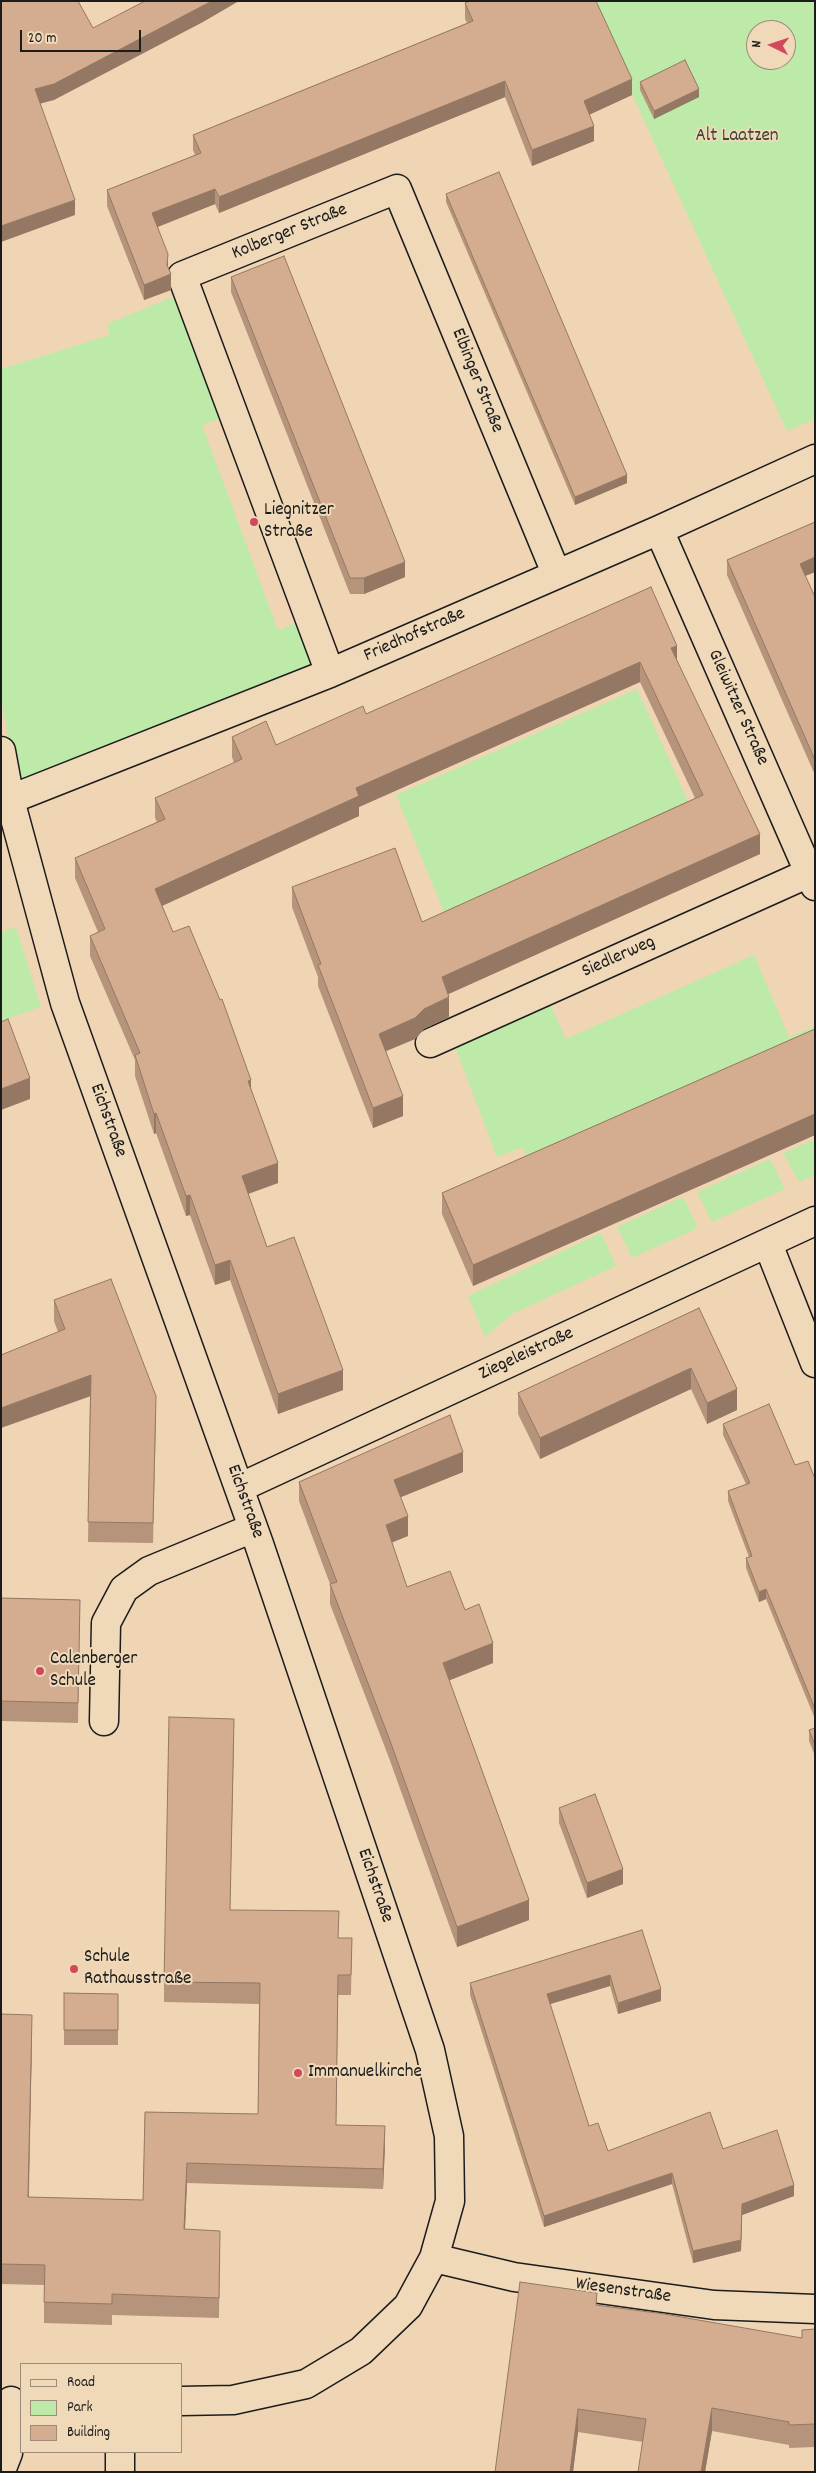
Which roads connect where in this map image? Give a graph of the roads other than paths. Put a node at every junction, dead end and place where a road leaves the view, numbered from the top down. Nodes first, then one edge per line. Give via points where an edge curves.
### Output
1 (397, 189) joint
2 (815, 459) edge
3 (659, 530) junction
4 (556, 573) junction
5 (330, 673) junction
6 (1, 751) edge
7 (6, 801) edge
8 (812, 880) edge
9 (430, 1043) dead end
10 (815, 1221) edge
11 (768, 1244) junction
12 (815, 1363) edge
13 (239, 1488) junction
14 (253, 1528) junction
15 (104, 1721) dead end
16 (434, 2258) junction
17 (815, 2308) edge
18 (11, 2402) edge
19 (182, 2402) edge
20 (120, 2453) edge
21 (1, 2471) edge
22 (120, 2472) edge

1 - 4 street, Elbinger Straße
1 - 5 street, Kolberger Straße via 182,276
2 - 3 street, Friedhofstraße
3 - 4 street, Friedhofstraße
3 - 8 street, Gleiwitzer Straße
4 - 5 street, Friedhofstraße
5 - 7 street, Friedhofstraße
6 - 7 street, Eichstraße
7 - 13 street, Eichstraße via 64,1003
8 - 9 street, Siedlerweg
10 - 11 street, Ziegeleistraße
11 - 12 street
11 - 13 street, Ziegeleistraße
13 - 14 street, Eichstraße
14 - 15 street via 149,1571 124,1589 106,1623
14 - 16 street, Eichstraße via 430,2050 449,2136 450,2201
16 - 17 street, Wiesenstraße via 514,2277 714,2305
16 - 19 street, Eichstraße via 408,2306 361,2350 306,2384 233,2400
18 - 21 street via 8,2453
20 - 22 street

